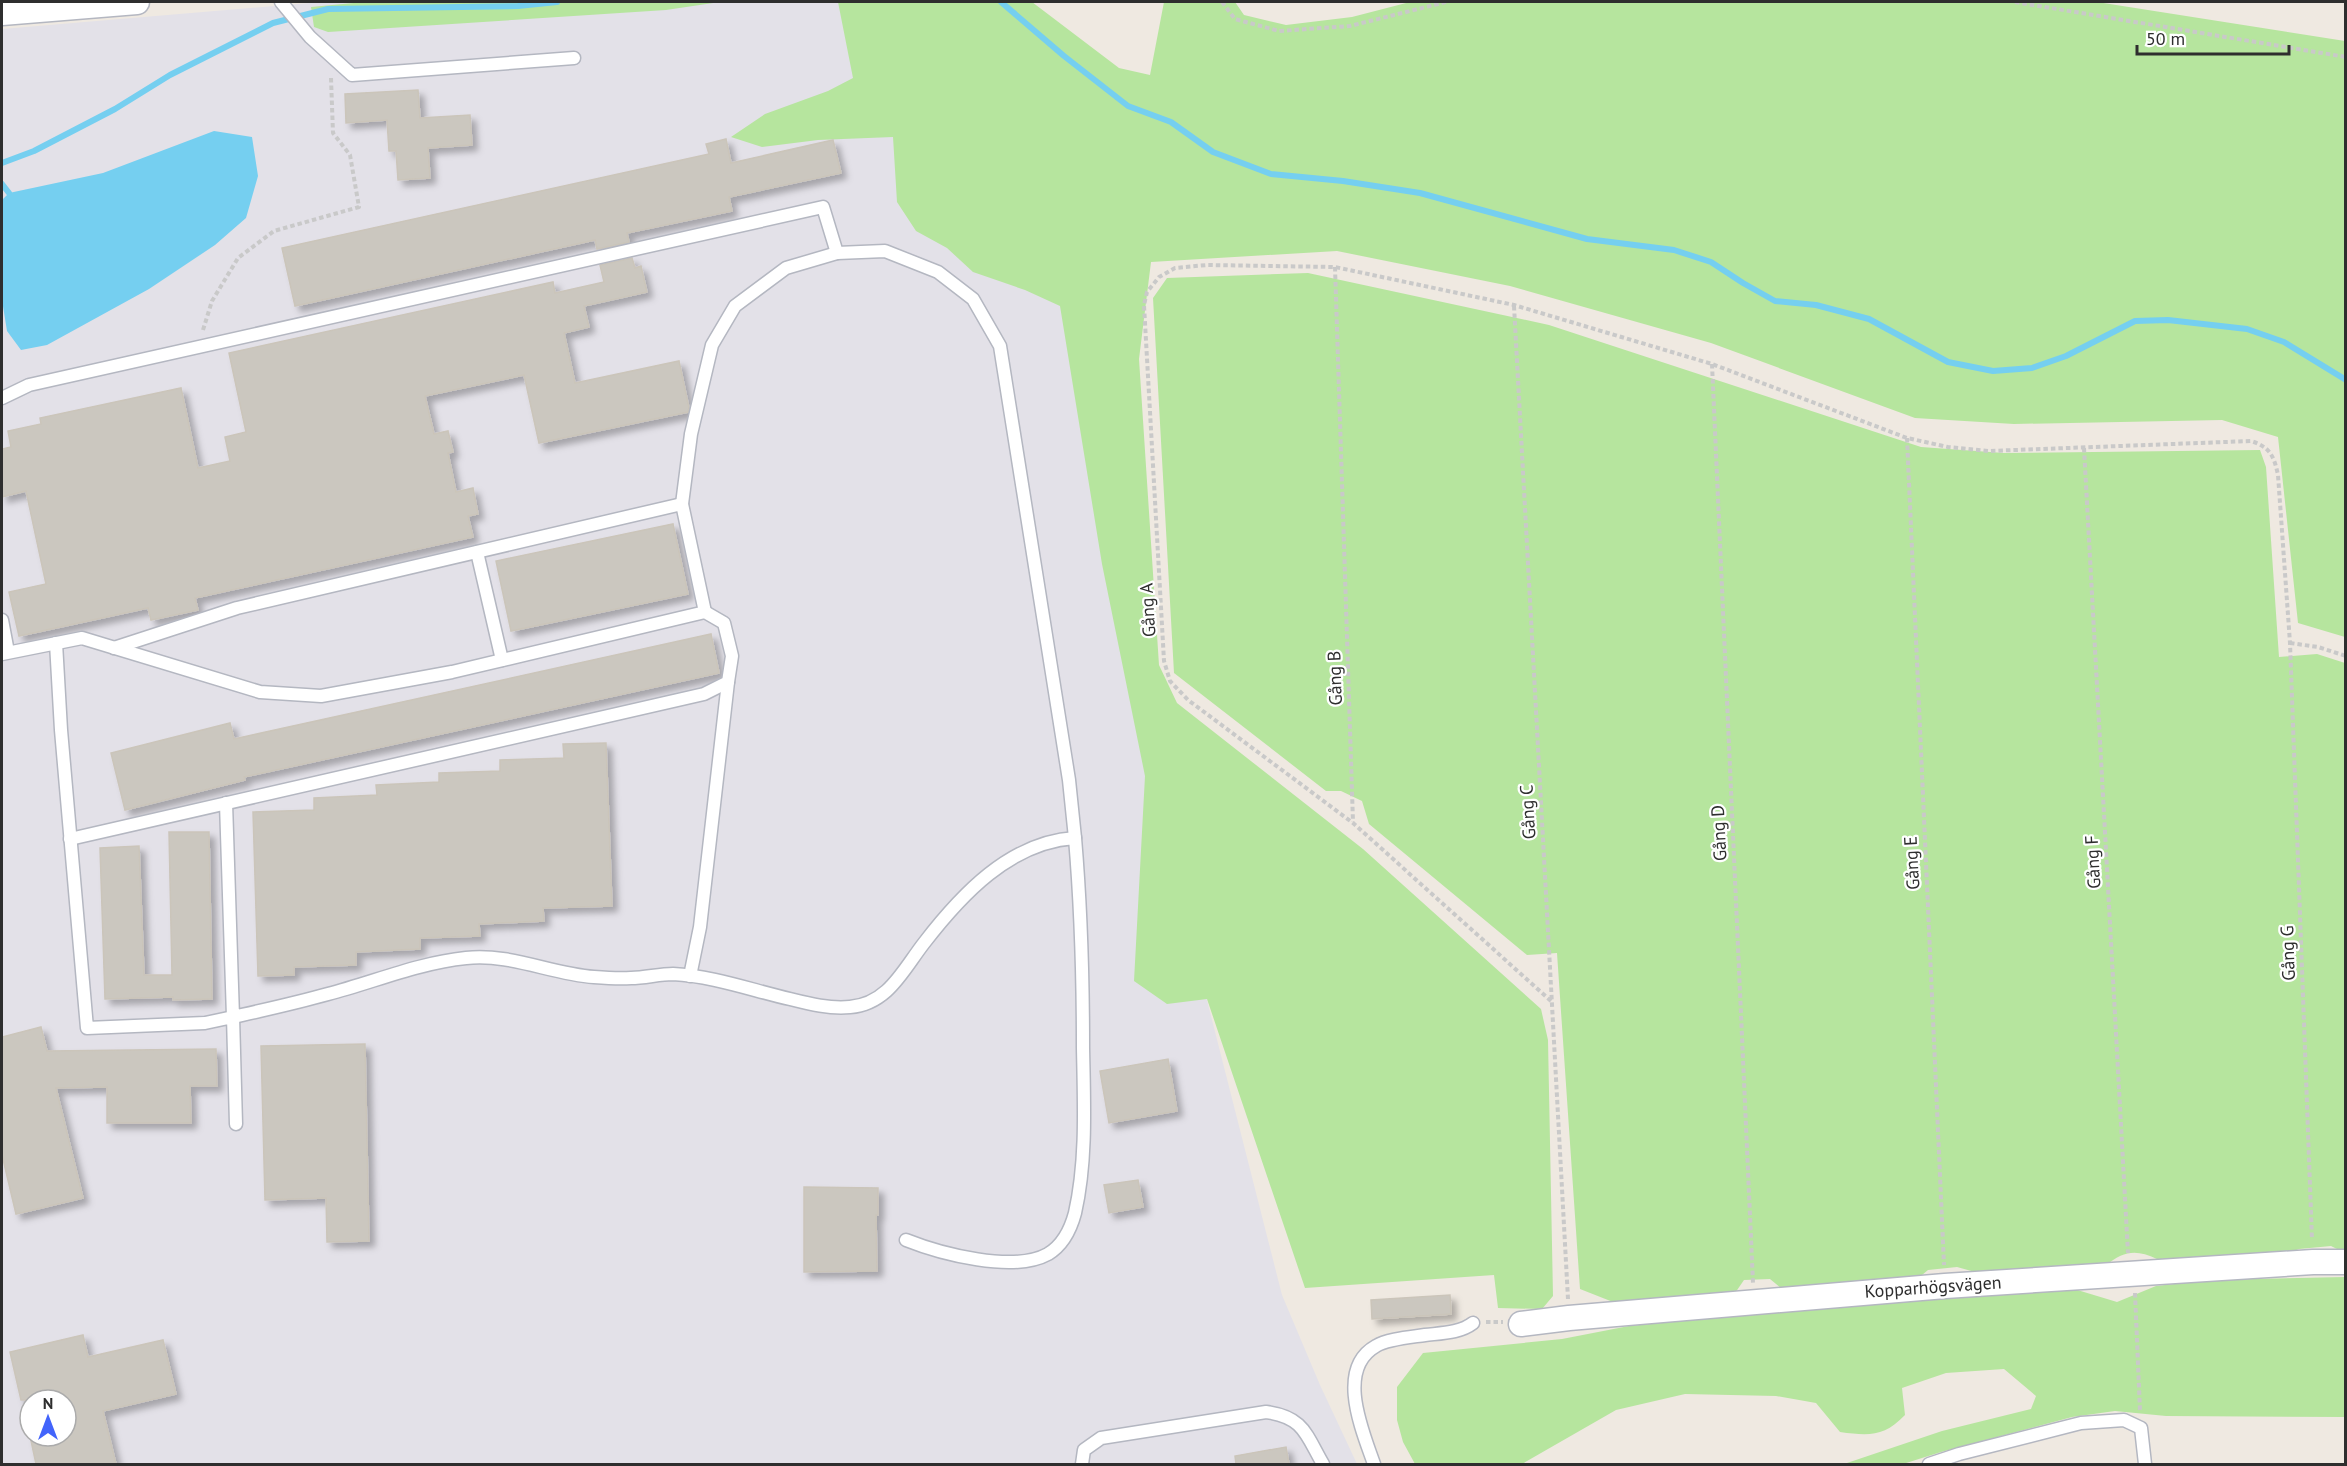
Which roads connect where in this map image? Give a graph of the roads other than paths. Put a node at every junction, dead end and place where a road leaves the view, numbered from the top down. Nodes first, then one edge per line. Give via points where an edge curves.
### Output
1 (137, 2) edge
2 (283, 4) edge
3 (2, 13) edge
4 (574, 58) dead end
5 (837, 253) junction
6 (2, 398) edge
7 (682, 504) junction
8 (477, 552) junction
9 (705, 612) junction
10 (2, 620) edge
11 (56, 643) junction
12 (114, 648) junction
13 (5, 653) edge
14 (502, 660) junction
15 (728, 682) junction
16 (226, 803) junction
17 (1075, 838) junction
18 (70, 839) junction
19 (690, 976) junction
20 (233, 1017) junction
21 (236, 1124) dead end
22 (906, 1240) dead end
23 (2346, 1262) edge
24 (1473, 1323) road end
25 (1521, 1324) road end
26 (1082, 1464) edge
27 (1323, 1464) edge
28 (1374, 1464) edge
29 (1929, 1464) edge
30 (2145, 1464) edge

1 - 3 street
2 - 4 lane via 310,37 352,75
5 - 6 lane via 823,207 29,385
5 - 7 lane via 786,268 735,306 712,345 690,434
5 - 17 lane via 885,251 938,272 973,299 1000,346
7 - 8 lane
7 - 9 lane
8 - 12 lane via 237,608
8 - 14 lane
9 - 14 lane
9 - 15 lane via 724,622 732,656
10 - 13 lane
11 - 12 lane via 82,638
11 - 13 lane
11 - 18 lane
12 - 14 lane via 260,693 321,696
15 - 16 lane via 705,694
15 - 19 lane via 700,927
16 - 18 lane
16 - 20 lane
17 - 19 lane via 1031,846 997,867 961,899 898,980 877,999 851,1007 819,1006
17 - 22 lane via 1084,1090 1081,1167 1075,1214 1066,1237 1049,1253 1024,1262 934,1251
18 - 20 lane via 87,1028 205,1023
19 - 20 lane via 592,977 513,960 468,957 415,967
20 - 21 lane
23 - 25 street, Kopparhögsvägen via 1945,1286
24 - 28 lane via 1464,1329 1376,1346 1359,1361 1354,1384 1356,1411
26 - 27 lane via 1084,1450 1101,1438 1266,1412 1282,1414 1301,1425
29 - 30 lane via 2081,1423 2124,1419 2141,1428

